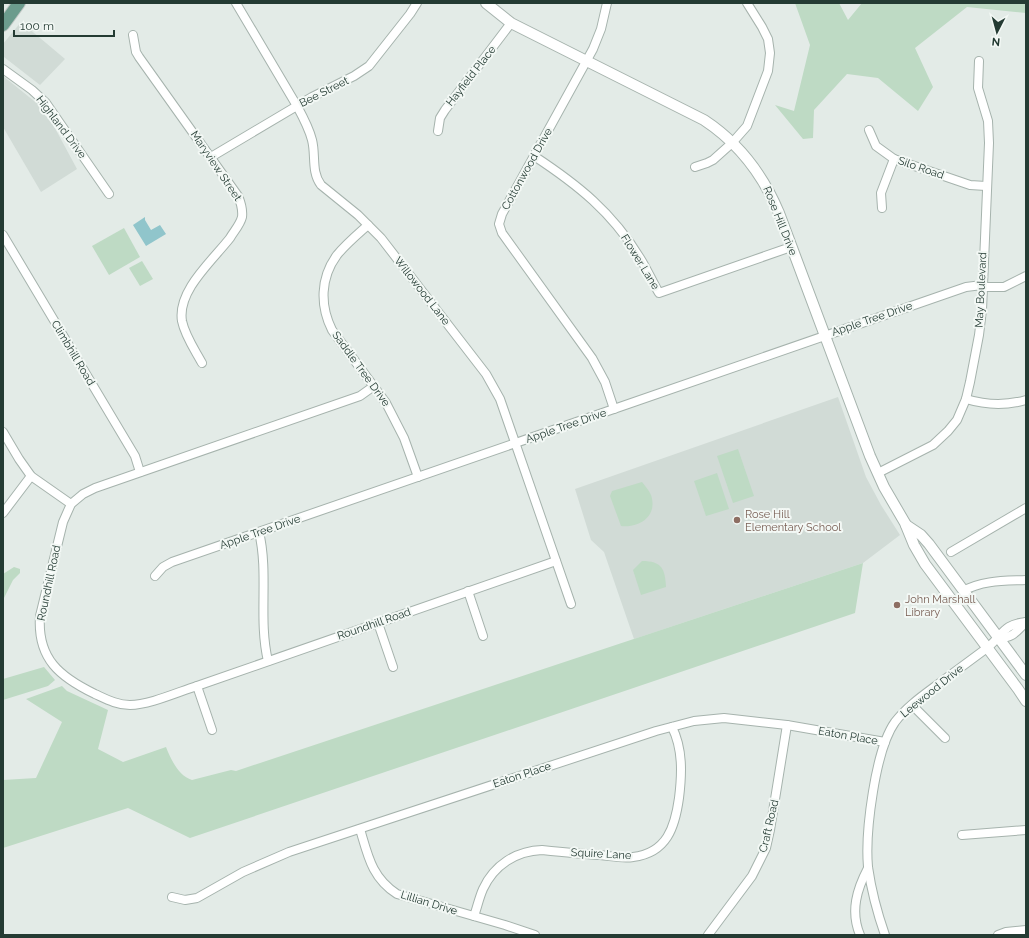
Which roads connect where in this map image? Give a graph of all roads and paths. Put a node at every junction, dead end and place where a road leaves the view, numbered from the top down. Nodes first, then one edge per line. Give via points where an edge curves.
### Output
1 (19, 3) edge
2 (236, 3) edge
3 (417, 3) edge
4 (486, 3) edge
5 (607, 3) edge
6 (747, 3) edge
7 (3, 24) edge
8 (511, 24) junction
9 (133, 35) dead end
10 (587, 61) junction
11 (979, 61) dead end
12 (3, 69) edge
13 (297, 106) junction
14 (869, 130) dead end
15 (438, 131) dead end
16 (732, 143) junction
17 (534, 156) junction
18 (211, 157) junction
19 (894, 159) junction
20 (695, 167) dead end
21 (986, 186) junction
22 (109, 194) dead end
23 (882, 208) dead end
24 (368, 225) junction
25 (3, 235) edge
26 (791, 247) junction
27 (1026, 276) edge
28 (982, 286) junction
29 (825, 336) junction
30 (202, 363) dead end
31 (374, 386) junction
32 (966, 399) junction
33 (1026, 400) edge
34 (614, 409) junction
35 (3, 432) edge
36 (516, 443) junction
37 (140, 472) junction
38 (878, 473) junction
39 (31, 476) junction
40 (418, 477) junction
41 (71, 504) junction
42 (1026, 508) edge
43 (3, 513) edge
44 (906, 525) junction
45 (259, 532) junction
46 (951, 552) dead end
47 (556, 561) junction
48 (155, 576) dead end
49 (1026, 580) edge
50 (963, 590) junction
51 (468, 591) junction
52 (571, 604) dead end
53 (1026, 622) edge
54 (378, 623) junction
55 (483, 636) dead end
56 (993, 643) junction
57 (268, 661) junction
58 (393, 666) dead end
59 (1026, 675) edge
60 (197, 686) junction
61 (1026, 701) edge
62 (912, 705) junction
63 (787, 725) junction
64 (672, 727) junction
65 (212, 730) dead end
66 (945, 738) dead end
67 (885, 742) junction
68 (360, 829) junction
69 (1026, 830) edge
70 (962, 835) dead end
71 (868, 868) junction
72 (172, 897) dead end
73 (474, 916) junction
74 (1026, 930) edge
75 (535, 935) edge
76 (708, 935) edge
77 (860, 935) edge
78 (885, 935) edge
79 (998, 935) edge

1 - 7 main road
2 - 13 street, Willowood Lane
3 - 13 street, Bee Street via 369,66
4 - 8 street, Rose Hill Drive
5 - 10 street, Cottonwood Drive via 601,29
6 - 16 street via 768,39 770,53 768,71 747,126
8 - 10 street, Rose Hill Drive
8 - 15 street, Hayfield Place via 445,110 440,118
9 - 18 street, Maryview Street via 139,57
10 - 16 street, Rose Hill Drive via 693,113 715,127
10 - 17 street, Cottonwood Drive
11 - 21 street, May Boulevard via 978,88 989,131
12 - 22 street, Highland Drive via 46,103
13 - 18 street, Bee Street
13 - 24 street, Willowood Lane via 312,139 317,181
14 - 19 street, Silo Road via 876,146
16 - 20 street via 713,160
16 - 26 street, Rose Hill Drive via 749,160 768,188
17 - 26 street, Flower Lane via 577,186 609,216 640,258 658,293
17 - 34 street, Cottonwood Drive via 496,225 592,358 605,382
18 - 30 street, Maryview Street via 238,196 242,209 241,221 183,300 182,321
19 - 21 street, Silo Road via 970,185
19 - 23 street via 881,193
21 - 28 street, May Boulevard
24 - 31 street, Saddle Tree Drive via 333,261 326,278 323,298 332,330
24 - 36 street, Willowood Lane via 381,238 486,374 500,399
25 - 37 street, Climbhill Road via 135,456
26 - 29 street, Rose Hill Drive
27 - 28 street, Apple Tree Drive via 1004,287
28 - 29 street, Apple Tree Drive via 966,287
28 - 32 street, May Boulevard via 979,335
29 - 34 street, Apple Tree Drive
29 - 38 street, Rose Hill Drive
31 - 37 street via 360,396
31 - 40 street, Saddle Tree Drive via 397,421
32 - 33 street via 997,405
32 - 38 street, May Boulevard via 957,420 939,440
34 - 36 street, Apple Tree Drive
35 - 39 street
36 - 40 street, Apple Tree Drive
36 - 47 street, Willowood Lane
37 - 41 street via 89,491
38 - 44 street, Rose Hill Drive
39 - 41 street
39 - 43 street
40 - 45 street, Apple Tree Drive
41 - 60 street, Roundhill Road via 63,522 40,616 40,630 46,654 61,675 80,687 123,705 144,704
42 - 46 street
44 - 50 street, Rose Hill Drive via 929,544
44 - 56 street, Rose Hill Drive via 925,564
45 - 48 street, Apple Tree Drive via 172,562
45 - 57 street via 262,549 264,642
47 - 51 street, Roundhill Road
47 - 52 street, Willowood Lane
49 - 50 street via 982,583
50 - 56 street, Rose Hill Drive
51 - 54 street, Roundhill Road
51 - 55 street
53 - 56 street, Leewood Drive via 1008,638
54 - 57 street, Roundhill Road
54 - 58 street
56 - 59 street, Rose Hill Drive
56 - 61 street, Rose Hill Drive
56 - 62 street, Leewood Drive
57 - 60 street, Roundhill Road
60 - 65 street
62 - 66 street
62 - 67 street, Leewood Drive via 896,722
63 - 64 street, Eaton Place via 724,718 694,721
63 - 67 street, Eaton Place
63 - 76 street, Craft Road via 766,848 752,876
64 - 68 street, Eaton Place
64 - 73 street, Squire Lane via 680,753 681,779 674,823 662,844 649,853 633,858 542,850 518,855 502,864 490,877 482,891
67 - 71 street, Leewood Drive via 871,811
68 - 72 street, Eaton Place via 260,864 197,898 185,900
68 - 73 street, Lillian Drive via 375,872 390,890 403,897
69 - 70 street
71 - 77 street, Leewood Drive via 858,889 855,906 855,919
71 - 78 street, Leewood Drive
73 - 75 street, Lillian Drive
74 - 79 street

